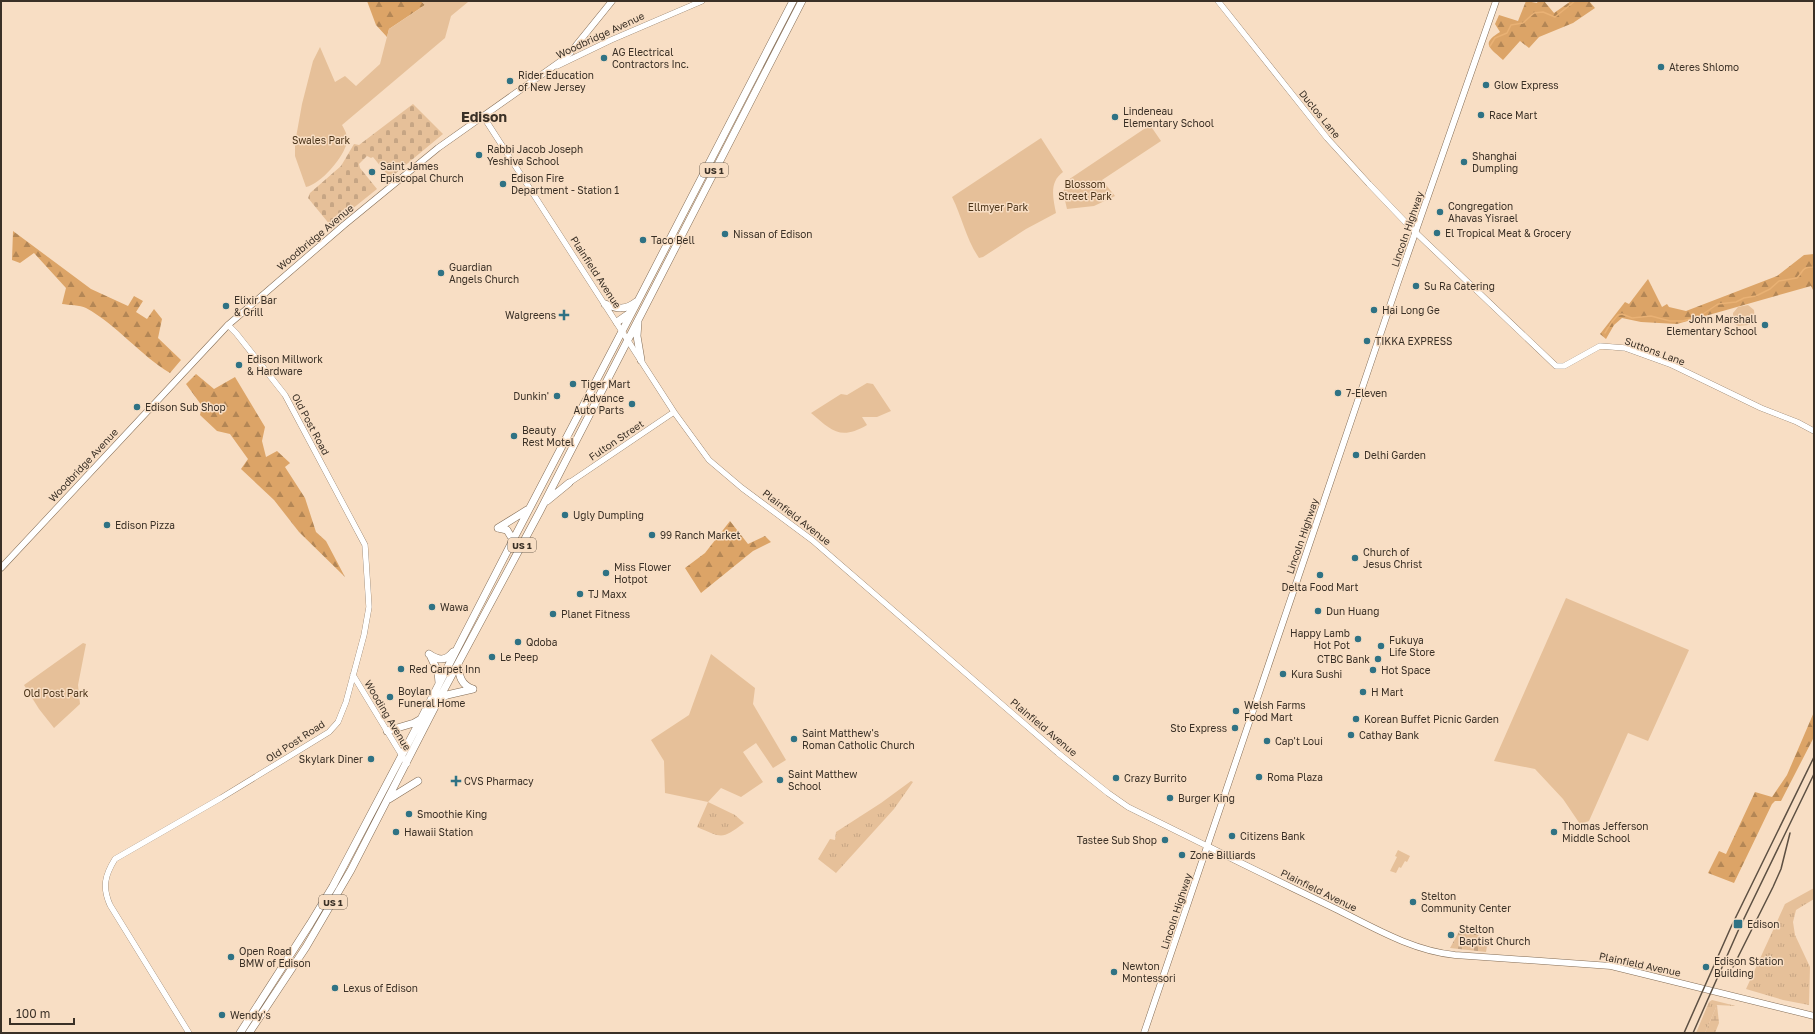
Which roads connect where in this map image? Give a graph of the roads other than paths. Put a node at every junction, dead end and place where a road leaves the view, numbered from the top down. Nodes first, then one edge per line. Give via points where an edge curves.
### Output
1 (612, 1) edge
2 (702, 1) edge
3 (793, 1) edge
4 (802, 1) edge
5 (1218, 1) edge
6 (1496, 1) edge
7 (551, 69) junction
8 (483, 116) junction
9 (1416, 232) junction
10 (642, 295) junction
11 (605, 304) junction
12 (634, 310) junction
13 (638, 320) junction
14 (617, 322) junction
15 (228, 325) junction
16 (622, 331) junction
17 (628, 340) junction
18 (641, 360) junction
19 (674, 412) junction
20 (1814, 431) edge
21 (558, 475) junction
22 (569, 483) junction
23 (536, 496) junction
24 (540, 511) junction
25 (513, 540) junction
26 (1, 568) edge
27 (463, 637) junction
28 (458, 664) junction
29 (353, 675) junction
30 (438, 685) junction
31 (439, 699) junction
32 (422, 717) junction
33 (387, 731) junction
34 (402, 756) junction
35 (407, 764) junction
36 (418, 781) dead end
37 (388, 799) junction
38 (1208, 846) junction
39 (1814, 1016) edge
40 (189, 1033) edge
41 (240, 1033) edge
42 (249, 1033) edge
43 (1144, 1033) edge

1 - 7 main road via 570,53
2 - 7 street, Woodbridge Avenue
3 - 10 highway, US 1
4 - 13 highway, US 1
5 - 9 street, Duclos Lane via 1336,148
6 - 9 main road, Lincoln Highway
7 - 8 main road, Woodbridge Avenue
8 - 11 street, Plainfield Avenue
8 - 15 main road, Woodbridge Avenue via 438,148
9 - 20 street, Suttons Lane via 1556,366 1564,366 1600,346 1625,348 1672,365
9 - 38 main road, Lincoln Highway
10 - 11 highway via 631,306 625,308
10 - 12 highway, US 1
11 - 14 street, Plainfield Avenue
12 - 14 highway
12 - 16 highway, US 1
13 - 17 highway, US 1
13 - 18 highway via 637,336
14 - 16 street, Plainfield Avenue
15 - 26 main road, Woodbridge Avenue
15 - 29 street, Old Post Road via 285,395 365,545 369,607
16 - 17 street, Plainfield Avenue
16 - 23 highway, US 1
17 - 18 street, Plainfield Avenue
17 - 21 highway, US 1
18 - 19 street, Plainfield Avenue
19 - 22 street, Fulton Street
19 - 38 street, Plainfield Avenue via 709,460 812,540 1080,771 1128,807
21 - 22 highway via 561,483
21 - 24 highway, US 1
22 - 24 highway
23 - 25 highway, US 1
23 - 25 highway via 526,512 498,528 507,530
24 - 28 highway, US 1
25 - 27 highway, US 1
27 - 30 highway, US 1
27 - 30 highway via 448,658 438,659 429,654 438,672
28 - 31 highway, US 1
28 - 31 highway via 461,681 473,689
29 - 33 street, Wooding Avenue
29 - 40 street, Old Post Road via 338,722 329,732 222,798 115,859 108,869 104,887 110,905
30 - 32 highway, US 1
31 - 35 highway, US 1
32 - 33 highway via 414,723
32 - 34 highway, US 1
33 - 34 street, Wooding Avenue
34 - 35 street, Wooding Avenue
34 - 41 highway, US 1 via 324,901
35 - 37 highway, US 1
36 - 37 highway
37 - 42 highway, US 1 via 328,912
38 - 39 main road, Plainfield Avenue via 1351,916 1433,952 1611,966
38 - 43 main road, Lincoln Highway

